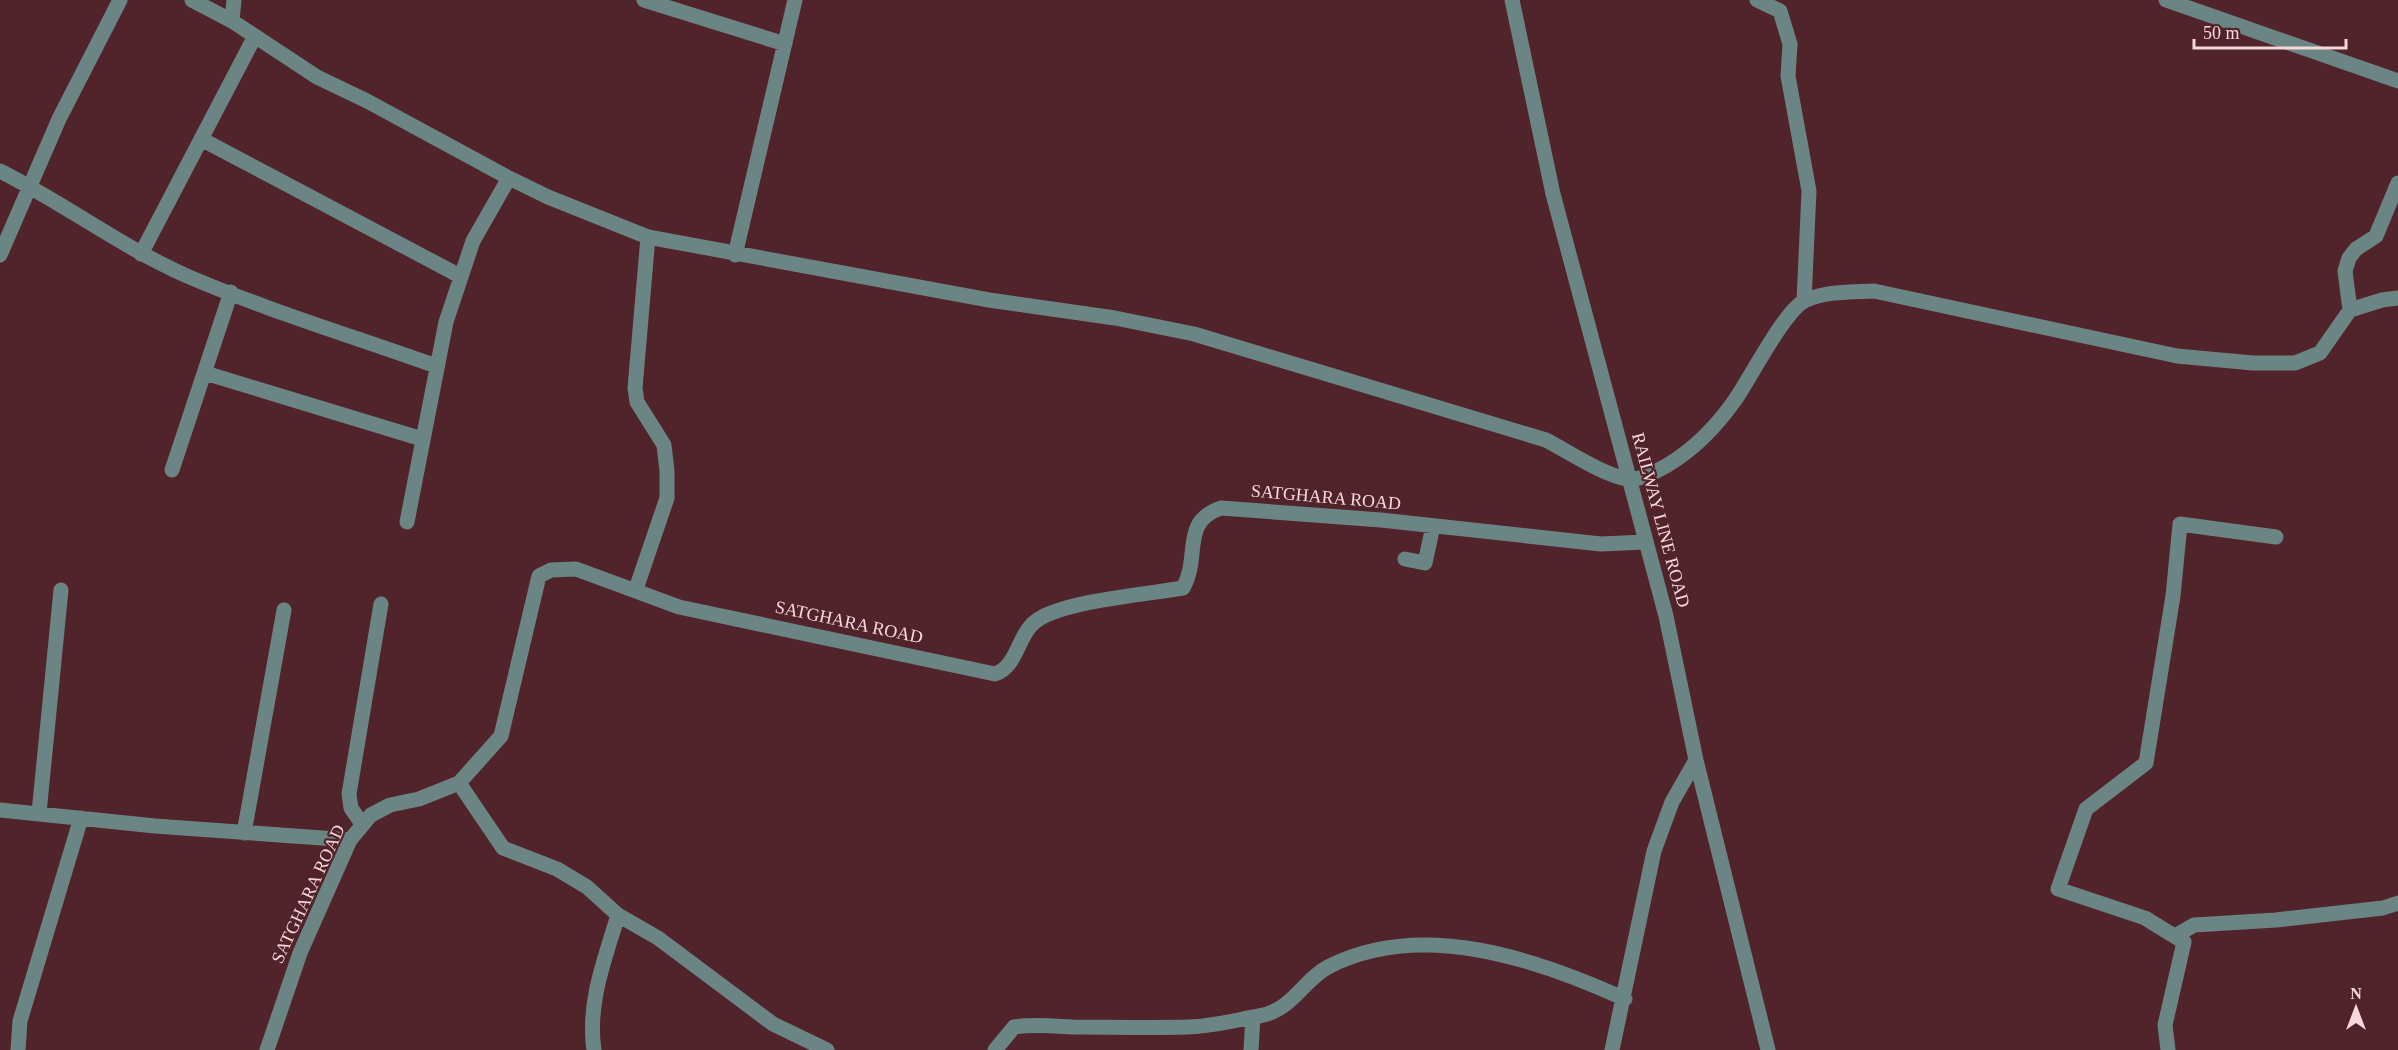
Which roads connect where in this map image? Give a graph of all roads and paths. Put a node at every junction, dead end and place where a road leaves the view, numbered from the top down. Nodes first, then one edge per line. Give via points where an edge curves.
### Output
1 (120, 0) edge
2 (192, 0) edge
3 (234, 0) edge
4 (644, 0) edge
5 (795, 0) edge
6 (1512, 0) edge
7 (1757, 0) edge
8 (2166, 0) edge
9 (232, 21) junction
10 (255, 36) junction
11 (785, 44) junction
12 (2398, 81) edge
13 (201, 139) junction
14 (0, 171) edge
15 (509, 178) junction
16 (2398, 183) edge
17 (30, 186) junction
18 (648, 237) junction
19 (141, 254) junction
20 (0, 255) edge
21 (735, 255) junction
22 (460, 276) junction
23 (231, 292) junction
24 (2398, 298) edge
25 (1804, 301) junction
26 (2350, 310) junction
27 (436, 366) junction
28 (205, 373) junction
29 (422, 439) junction
30 (172, 470) dead end
31 (1629, 480) junction
32 (407, 522) dead end
33 (1433, 526) junction
34 (2276, 537) dead end
35 (1645, 542) junction
36 (1405, 559) dead end
37 (636, 589) junction
38 (61, 590) dead end
39 (381, 604) dead end
40 (284, 610) dead end
41 (1696, 760) junction
42 (459, 783) junction
43 (0, 810) edge
44 (39, 813) junction
45 (81, 818) junction
46 (362, 824) junction
47 (244, 833) junction
48 (350, 840) junction
49 (2398, 903) edge
50 (618, 915) junction
51 (2175, 936) junction
52 (1625, 999) junction
53 (1253, 1017) junction
54 (18, 1050) edge
55 (267, 1050) edge
56 (594, 1050) edge
57 (827, 1050) edge
58 (995, 1050) edge
59 (1251, 1050) edge
60 (1612, 1050) edge
61 (1768, 1050) edge
62 (2168, 1050) edge

1 - 17 street via 59,119
2 - 9 street
3 - 9 street
4 - 11 street
5 - 11 street
6 - 31 street, RAILWAY LINE ROAD via 1554,194
7 - 25 street via 1780,11 1791,44 1788,76 1809,191
8 - 12 street
9 - 10 street
10 - 13 street
10 - 15 street via 317,77
11 - 21 street
13 - 19 street
13 - 22 street
14 - 17 street
15 - 18 street
15 - 22 street via 472,241
16 - 26 street via 2376,236 2349,258 2345,271
17 - 19 street
17 - 20 street
18 - 21 street
18 - 37 street via 635,388 637,402 664,445 667,498
19 - 23 street
21 - 31 street via 1194,333 1546,440
22 - 27 street
23 - 27 street
23 - 28 street
24 - 26 street
25 - 26 street via 1833,293 1874,291 2177,356 2253,363 2295,363 2320,353
25 - 31 street via 1781,327 1736,399 1709,433 1658,471
27 - 29 street
28 - 29 street
28 - 30 street
29 - 32 street
31 - 35 street, RAILWAY LINE ROAD
33 - 35 street, SATGHARA ROAD via 1601,544
33 - 36 street via 1425,563
33 - 37 street, SATGHARA ROAD via 1221,508 1205,513 1198,522 1190,576 1183,588 1060,610 1039,618 1025,630 1009,665 995,674 679,607
34 - 51 street via 2180,524 2173,596 2146,763 2086,808 2058,889 2145,918
35 - 41 street, RAILWAY LINE ROAD via 1666,616
37 - 42 street, SATGHARA ROAD via 576,570 551,570 539,576 501,736
38 - 44 street
39 - 46 street via 349,794 351,808
40 - 47 street
41 - 52 street via 1672,802 1654,851
41 - 61 street, RAILWAY LINE ROAD
42 - 46 street, SATGHARA ROAD via 390,806
42 - 50 street via 503,848 557,869 587,887
43 - 44 street
44 - 45 street
45 - 47 street
45 - 54 street via 20,1021
46 - 48 street, SATGHARA ROAD
47 - 48 street
48 - 55 street, SATGHARA ROAD via 300,953
49 - 51 street via 2276,920 2194,925
50 - 56 street via 594,999
50 - 57 street via 658,938 773,1024
51 - 62 street via 2184,942 2165,1025
52 - 53 street via 1573,975 1502,955 1421,945 1370,951 1326,967 1293,1000
52 - 60 street
53 - 58 street via 1189,1027 1014,1027
53 - 59 street

